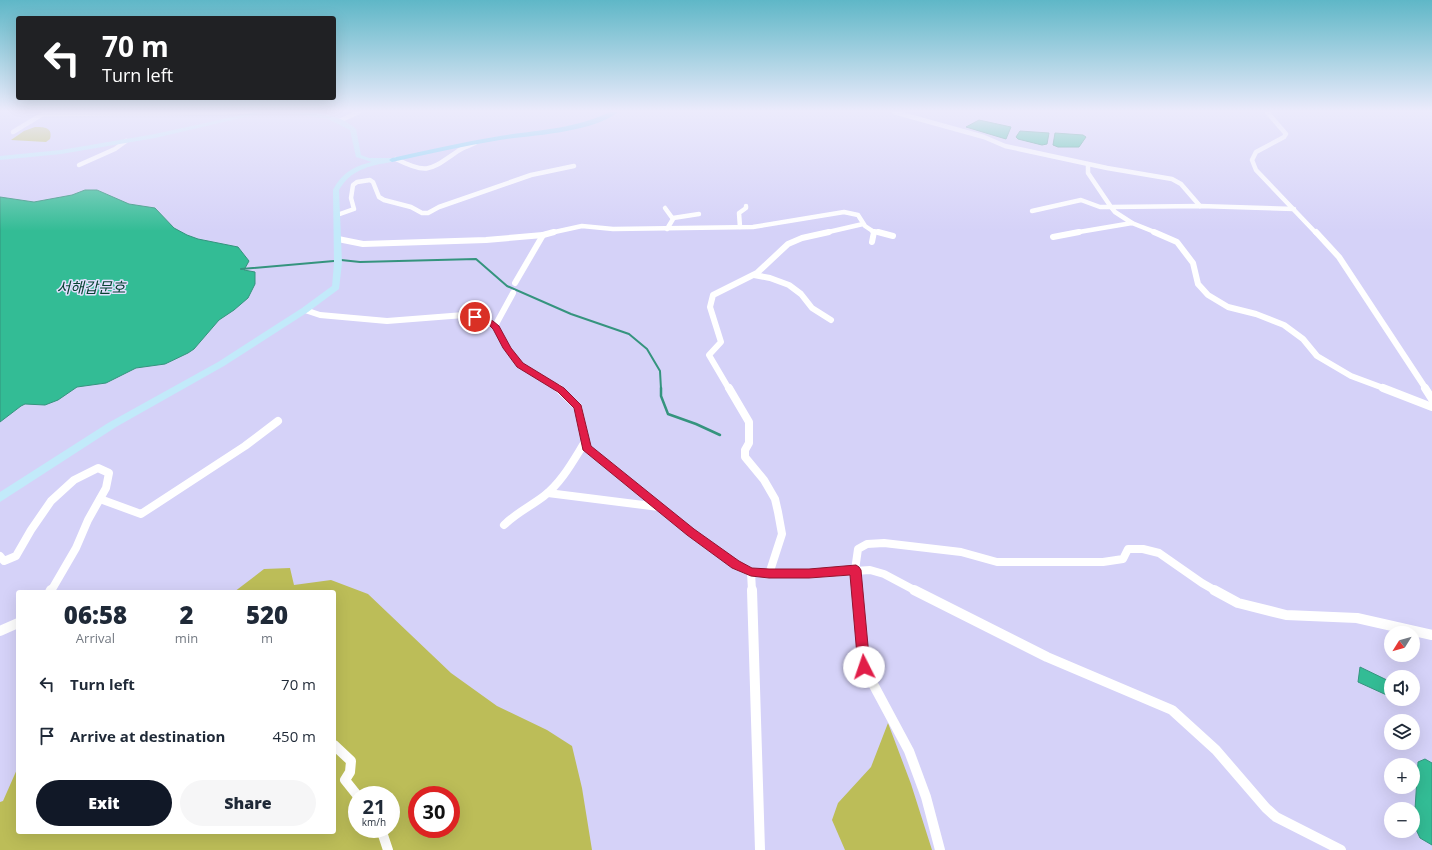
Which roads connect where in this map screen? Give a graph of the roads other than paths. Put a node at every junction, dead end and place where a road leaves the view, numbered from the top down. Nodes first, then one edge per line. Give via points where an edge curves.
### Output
1 (63, 152) edge
2 (109, 152) edge
3 (357, 152) edge
4 (434, 152) edge
5 (457, 152) edge
6 (1031, 152) edge
7 (1257, 152) edge
8 (358, 156) junction
9 (0, 158) edge
10 (394, 160) junction
11 (1088, 164) junction
12 (79, 165) dead end
13 (574, 166) dead end
14 (352, 170) junction
15 (746, 206) dead end
16 (1200, 206) junction
17 (1111, 207) junction
18 (665, 208) dead end
19 (1294, 209) junction
20 (1032, 211) dead end
21 (699, 214) dead end
22 (337, 215) junction
23 (673, 218) junction
24 (1132, 223) junction
25 (863, 224) junction
26 (740, 227) junction
27 (667, 229) junction
28 (872, 231) junction
29 (543, 235) junction
30 (893, 236) dead end
31 (1053, 237) dead end
32 (338, 239) junction
33 (872, 242) dead end
34 (754, 275) junction
35 (515, 283) dead end
36 (513, 293) dead end
37 (305, 310) junction
38 (831, 320) dead end
39 (495, 326) junction
40 (1432, 399) edge
41 (1432, 407) edge
42 (278, 421) dead end
43 (585, 442) junction
44 (548, 493) junction
45 (0, 498) edge
46 (100, 499) junction
47 (659, 507) junction
48 (504, 525) dead end
49 (0, 556) edge
50 (856, 570) junction
51 (751, 572) junction
52 (769, 574) junction
53 (51, 590) edge
54 (16, 624) edge
55 (0, 631) edge
56 (1432, 635) edge
57 (336, 747) edge
58 (350, 786) edge
59 (384, 838) edge
60 (388, 850) edge
61 (760, 850) edge
62 (940, 850) edge
63 (1341, 850) edge

1 - 9 street
2 - 12 street
3 - 8 street
4 - 10 main road
5 - 10 street via 430,170 420,170
6 - 11 street
7 - 19 street via 1252,160 1256,170
8 - 10 street via 368,160
8 - 14 street
10 - 14 street
11 - 16 street via 1172,179 1181,184
11 - 17 street via 1088,173
13 - 22 street via 531,175 428,213 384,200 379,197 373,182 362,180 353,185 351,198 354,209
14 - 22 street via 341,180 336,190
15 - 26 street via 738,213
16 - 17 street
16 - 19 street
17 - 20 street via 1100,207 1081,200
17 - 24 street
18 - 23 street
19 - 40 street via 1339,257
21 - 23 street
22 - 32 street
23 - 27 street
24 - 31 street
24 - 41 street via 1177,242 1193,263 1198,284 1208,295 1228,307 1284,325 1304,339 1317,356 1345,373
25 - 26 street via 855,213 844,212
25 - 28 street
25 - 34 street via 794,241 780,249 771,262
26 - 27 street
27 - 29 street via 582,226
28 - 30 street
28 - 33 street
29 - 32 street via 486,240 371,244
29 - 35 street
32 - 37 street via 336,288
34 - 38 street via 789,285 801,294 812,308
34 - 52 street via 713,295 710,307 721,342 708,355 749,422 750,443 745,450 745,457 764,480 775,499 782,534
36 - 39 street
37 - 39 street via 320,315 387,320 464,315
37 - 45 street via 220,364 112,425
39 - 43 street via 520,365 561,390 578,407
42 - 46 street via 141,514
43 - 44 street via 567,472
43 - 47 street via 586,448
44 - 47 street
44 - 48 street via 524,511 511,517
46 - 49 street via 106,488 109,473 98,468 74,480 51,501 16,556 4,561
46 - 53 street via 76,548
47 - 51 street via 735,565
50 - 52 street
50 - 56 street via 858,549 867,544 884,543 961,552 997,562 1039,563 1103,562 1123,559 1128,549 1143,549 1159,553 1202,583 1238,602 1286,615 1357,618
50 - 62 street via 864,667 909,751 926,797
50 - 63 street via 884,574 1047,657 1172,710 1216,750 1276,817
51 - 52 street
51 - 61 street
54 - 55 street
57 - 58 street via 351,761 350,772 345,780
59 - 60 street

